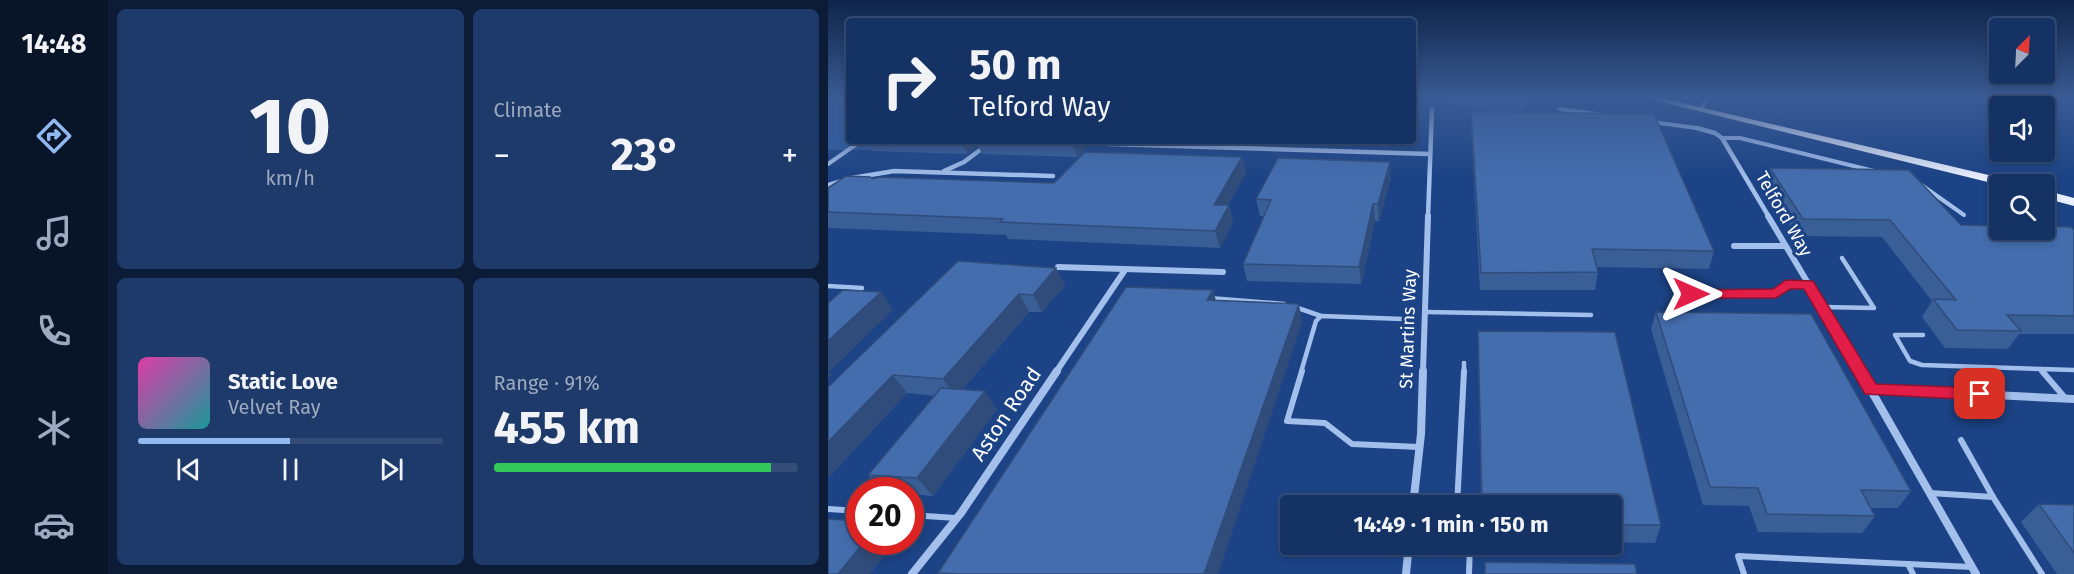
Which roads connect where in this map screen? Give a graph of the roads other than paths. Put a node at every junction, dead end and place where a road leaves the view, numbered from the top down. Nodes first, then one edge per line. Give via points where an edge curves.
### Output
1 (1431, 125) edge
2 (1673, 125) edge
3 (1769, 125) edge
4 (1697, 128) joint
5 (1722, 138) junction
6 (857, 144) edge
7 (988, 144) edge
8 (1107, 144) edge
9 (1162, 144) edge
10 (1100, 152) edge
11 (1430, 154) junction
12 (828, 164) edge
13 (1875, 171) edge
14 (909, 172) junction
15 (941, 172) junction
16 (982, 174) junction
17 (1037, 175) junction
18 (1053, 176) dead end
19 (901, 178) edge
20 (1989, 178) edge
21 (975, 180) edge
22 (1918, 183) edge
23 (1029, 184) edge
24 (828, 185) edge
25 (2055, 197) edge
26 (2074, 202) edge
27 (1964, 215) dead end
28 (1734, 246) dead end
29 (1785, 246) junction
30 (1842, 258) dead end
31 (1058, 267) edge
32 (1125, 270) junction
33 (1223, 272) dead end
34 (1808, 284) junction
35 (828, 286) edge
36 (1691, 294) dead end
37 (1200, 297) edge
38 (845, 304) edge
39 (1822, 308) junction
40 (1425, 312) junction
41 (1591, 315) dead end
42 (1321, 316) junction
43 (1403, 319) dead end
44 (1923, 335) dead end
45 (1464, 363) dead end
46 (2041, 369) junction
47 (2074, 370) edge
48 (1871, 389) junction
49 (2070, 399) edge
50 (1961, 440) dead end
51 (1419, 447) junction
52 (880, 474) edge
53 (878, 477) edge
54 (1930, 493) junction
55 (1414, 495) edge
56 (1457, 495) edge
57 (1993, 496) junction
58 (828, 509) edge
59 (846, 511) edge
60 (924, 516) edge
61 (957, 519) junction
62 (1408, 555) edge
63 (1470, 555) edge
64 (1908, 564) junction
65 (1972, 567) junction
66 (912, 574) edge
67 (1406, 574) edge
68 (1469, 574) edge
69 (1744, 574) edge
70 (1913, 574) edge
71 (1976, 574) edge
72 (2042, 574) edge

1 - 11 street, St Martins Way
2 - 4 lane
3 - 20 main road
4 - 5 street
5 - 13 lane via 1740,138
5 - 29 street, Telford Way
6 - 12 lane
7 - 15 street via 964,162
8 - 10 street
9 - 11 street
11 - 40 street, St Martins Way
14 - 15 street
14 - 19 lane
14 - 24 street via 873,173
15 - 16 street
16 - 17 street
16 - 21 lane
17 - 18 street
17 - 23 lane
22 - 27 lane
25 - 26 main road
28 - 29 street
29 - 34 street, Telford Way
30 - 39 lane via 1874,308
31 - 32 street
32 - 33 street
32 - 61 street, Aston Road
34 - 36 lane via 1786,284 1776,294
34 - 39 street, Telford Way
35 - 38 lane via 862,288
37 - 42 lane via 1289,304
39 - 48 street, Telford Way
40 - 41 lane
40 - 51 street, St Martins Way
42 - 43 lane
42 - 51 lane via 1316,321 1287,421 1325,423 1352,444
44 - 46 lane via 1895,335 1910,360 1922,365
45 - 56 lane
46 - 47 lane
46 - 49 lane
48 - 49 street
48 - 54 street, Telford Way
50 - 57 lane
51 - 55 street, St Martins Way
52 - 53 lane
54 - 57 lane
54 - 65 street, Telford Way
57 - 72 lane
58 - 59 lane
60 - 61 lane
61 - 66 street, Aston Road
62 - 67 street
63 - 68 lane
64 - 65 lane
64 - 69 lane via 1738,556
64 - 70 lane
65 - 71 street, Telford Way

